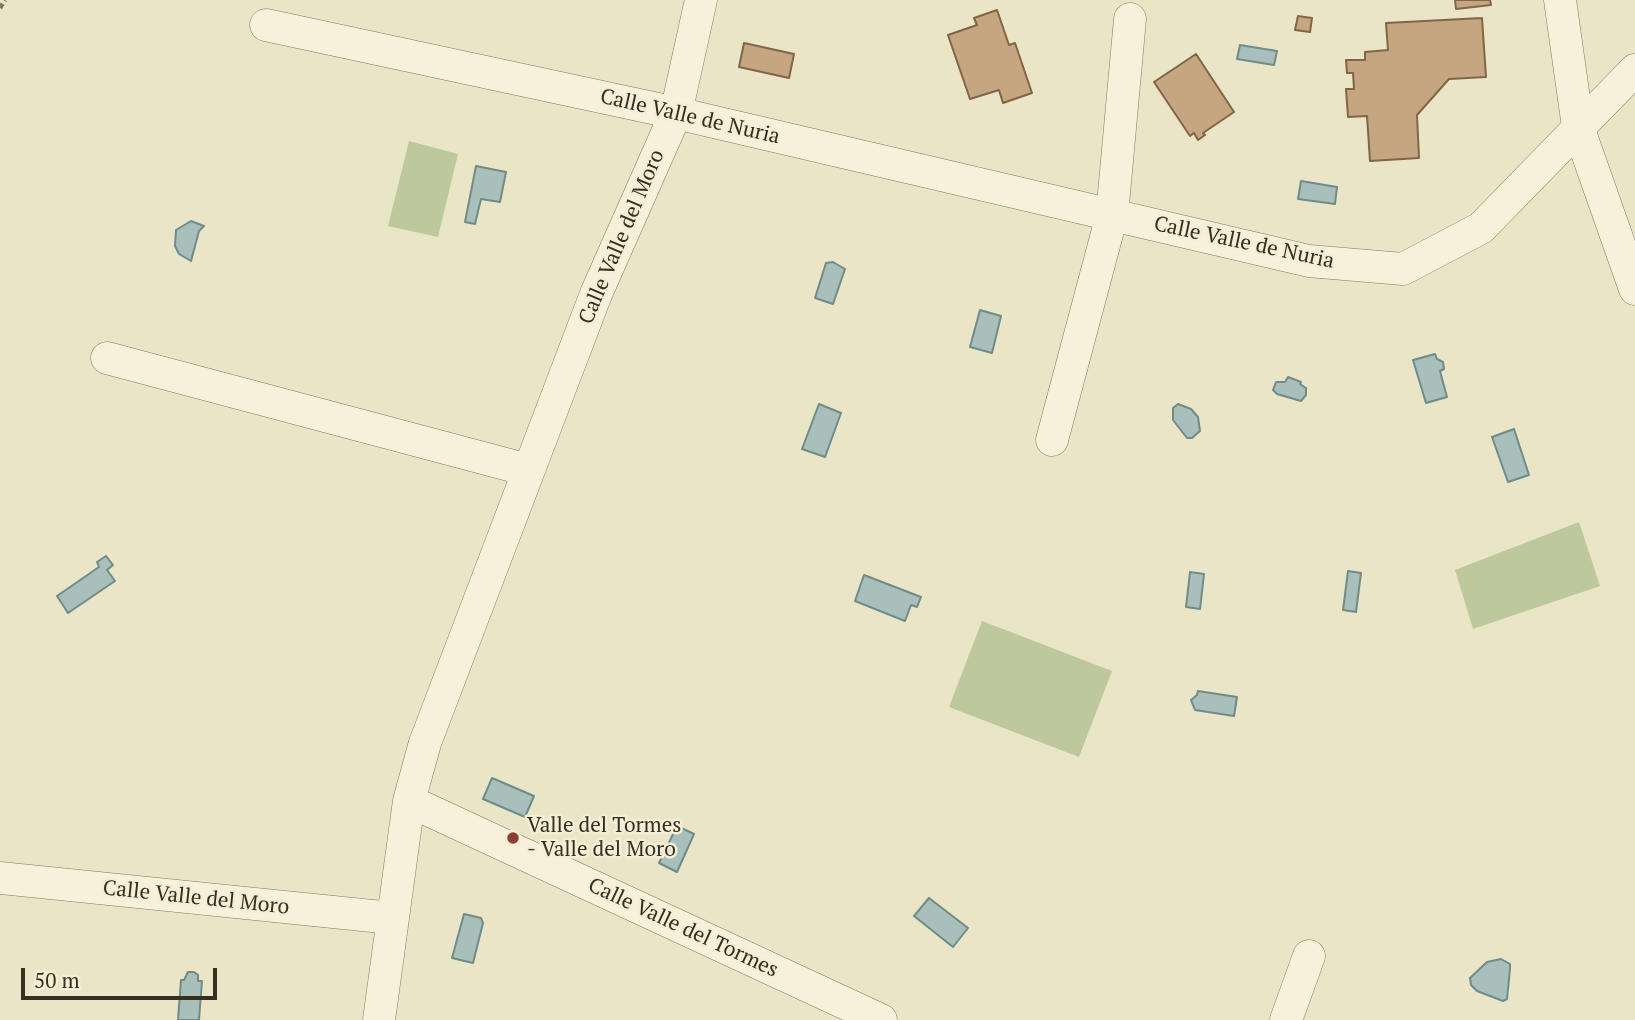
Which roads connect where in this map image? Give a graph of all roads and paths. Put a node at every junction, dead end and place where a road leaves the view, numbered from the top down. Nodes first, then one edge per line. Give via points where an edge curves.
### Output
1 (5, 0) edge
2 (701, 0) edge
3 (1560, 0) edge
4 (0, 8) edge
5 (1130, 19) dead end
6 (266, 25) dead end
7 (1635, 70) edge
8 (676, 113) junction
9 (1578, 127) junction
10 (1112, 215) junction
11 (1635, 289) edge
12 (107, 358) dead end
13 (1052, 440) dead end
14 (528, 470) junction
15 (409, 801) junction
16 (0, 878) edge
17 (392, 918) junction
18 (1309, 956) dead end
19 (379, 1020) edge
20 (881, 1020) edge
21 (1286, 1020) edge

1 - 4 path
2 - 8 street, Calle Valle del Moro
3 - 9 street
5 - 10 street
6 - 8 street, Calle Valle de Nuria
7 - 9 street, Calle Valle de Nuria
8 - 10 street, Calle Valle de Nuria
8 - 14 street, Calle Valle del Moro via 596,294
9 - 10 street, Calle Valle de Nuria via 1481,228 1403,269 1309,261
9 - 11 street
10 - 13 street
12 - 14 street
14 - 15 street, Calle Valle del Moro via 425,743
15 - 17 street, Calle Valle del Moro
15 - 20 street, Calle Valle del Tormes
16 - 17 street, Calle Valle del Moro
17 - 19 street, Calle Valle del Moro
18 - 21 street

